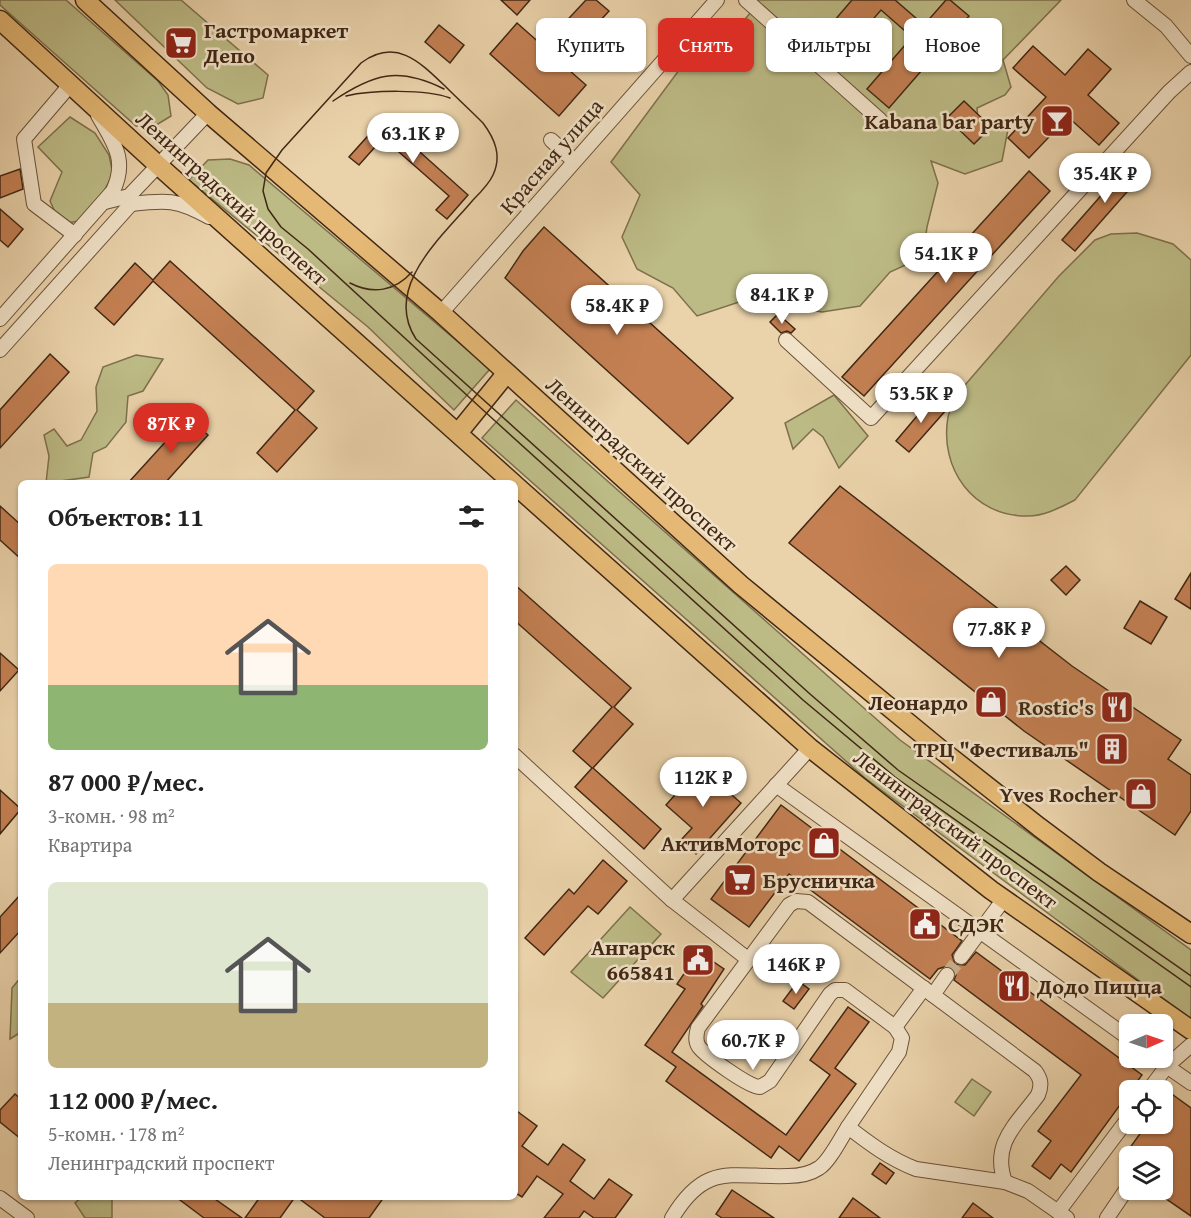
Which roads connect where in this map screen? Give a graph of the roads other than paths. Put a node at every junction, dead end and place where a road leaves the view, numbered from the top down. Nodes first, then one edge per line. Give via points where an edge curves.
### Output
1 (85, 0) edge
2 (717, 0) edge
3 (746, 0) edge
4 (1134, 0) edge
5 (0, 20) edge
6 (1191, 56) edge
7 (1191, 72) edge
8 (70, 85) junction
9 (93, 105) junction
10 (208, 113) junction
11 (880, 120) dead end
12 (550, 140) dead end
13 (574, 161) junction
14 (159, 166) junction
15 (130, 200) junction
16 (105, 202) junction
17 (231, 229) junction
18 (75, 235) junction
19 (441, 313) junction
20 (0, 319) edge
21 (786, 340) dead end
22 (0, 350) edge
23 (506, 374) junction
24 (458, 433) junction
25 (510, 480) edge
26 (518, 488) edge
27 (810, 748) junction
28 (518, 758) edge
29 (776, 785) junction
30 (1004, 899) junction
31 (672, 900) junction
32 (979, 932) junction
33 (1191, 934) edge
34 (961, 957) tunnel mouth
35 (749, 960) junction
36 (947, 975) tunnel mouth
37 (928, 991) junction
38 (895, 1027) junction
39 (1191, 1030) edge
40 (1119, 1031) edge
41 (1191, 1045) edge
42 (1173, 1055) edge
43 (1170, 1068) edge
44 (1191, 1083) edge
45 (848, 1127) junction
46 (1119, 1132) edge
47 (1005, 1182) junction
48 (0, 1198) edge
49 (1119, 1200) edge
50 (1062, 1215) edge
51 (27, 1218) edge
52 (672, 1218) edge
53 (1107, 1218) edge

1 - 10 main road, Ленинградский проспект
2 - 13 street, Красная улица
3 - 11 street
4 - 6 street via 1166,26
5 - 8 main road, Ленинградский проспект
7 - 21 street via 871,418
8 - 9 main road, Ленинградский проспект
8 - 18 street via 24,139 34,204
9 - 14 main road, Ленинградский проспект
9 - 16 street via 120,162 118,179
10 - 14 street
10 - 19 main road, Ленинградский проспект
12 - 13 street
13 - 19 street, Красная улица
14 - 15 street
14 - 17 main road, Ленинградский проспект
15 - 16 street
15 - 17 street via 179,202
15 - 22 street
16 - 18 street
17 - 24 main road, Ленинградский проспект
18 - 20 street
19 - 23 main road, Ленинградский проспект
23 - 24 main road
23 - 33 main road, Ленинградский проспект via 741,585 940,749 1099,872
24 - 25 main road, Ленинградский проспект
26 - 27 main road, Ленинградский проспект
27 - 29 street
27 - 30 main road, Ленинградский проспект
28 - 31 street
29 - 31 street
29 - 32 street
30 - 32 street
30 - 39 main road, Ленинградский проспект
31 - 35 street
32 - 34 street
32 - 40 street
35 - 37 street via 789,905 802,900
35 - 38 street via 696,1035 701,1049 749,1085 760,1087 770,1081 835,990 845,990
36 - 37 street
37 - 38 street
37 - 47 street via 1039,1077 1038,1095 1000,1152
38 - 45 street via 902,1045
41 - 42 street
43 - 44 street
45 - 47 street via 884,1154 916,1169
45 - 52 street via 821,1167 795,1176 720,1175 691,1191
46 - 50 street
47 - 50 street via 1028,1191
48 - 51 street
49 - 53 street

